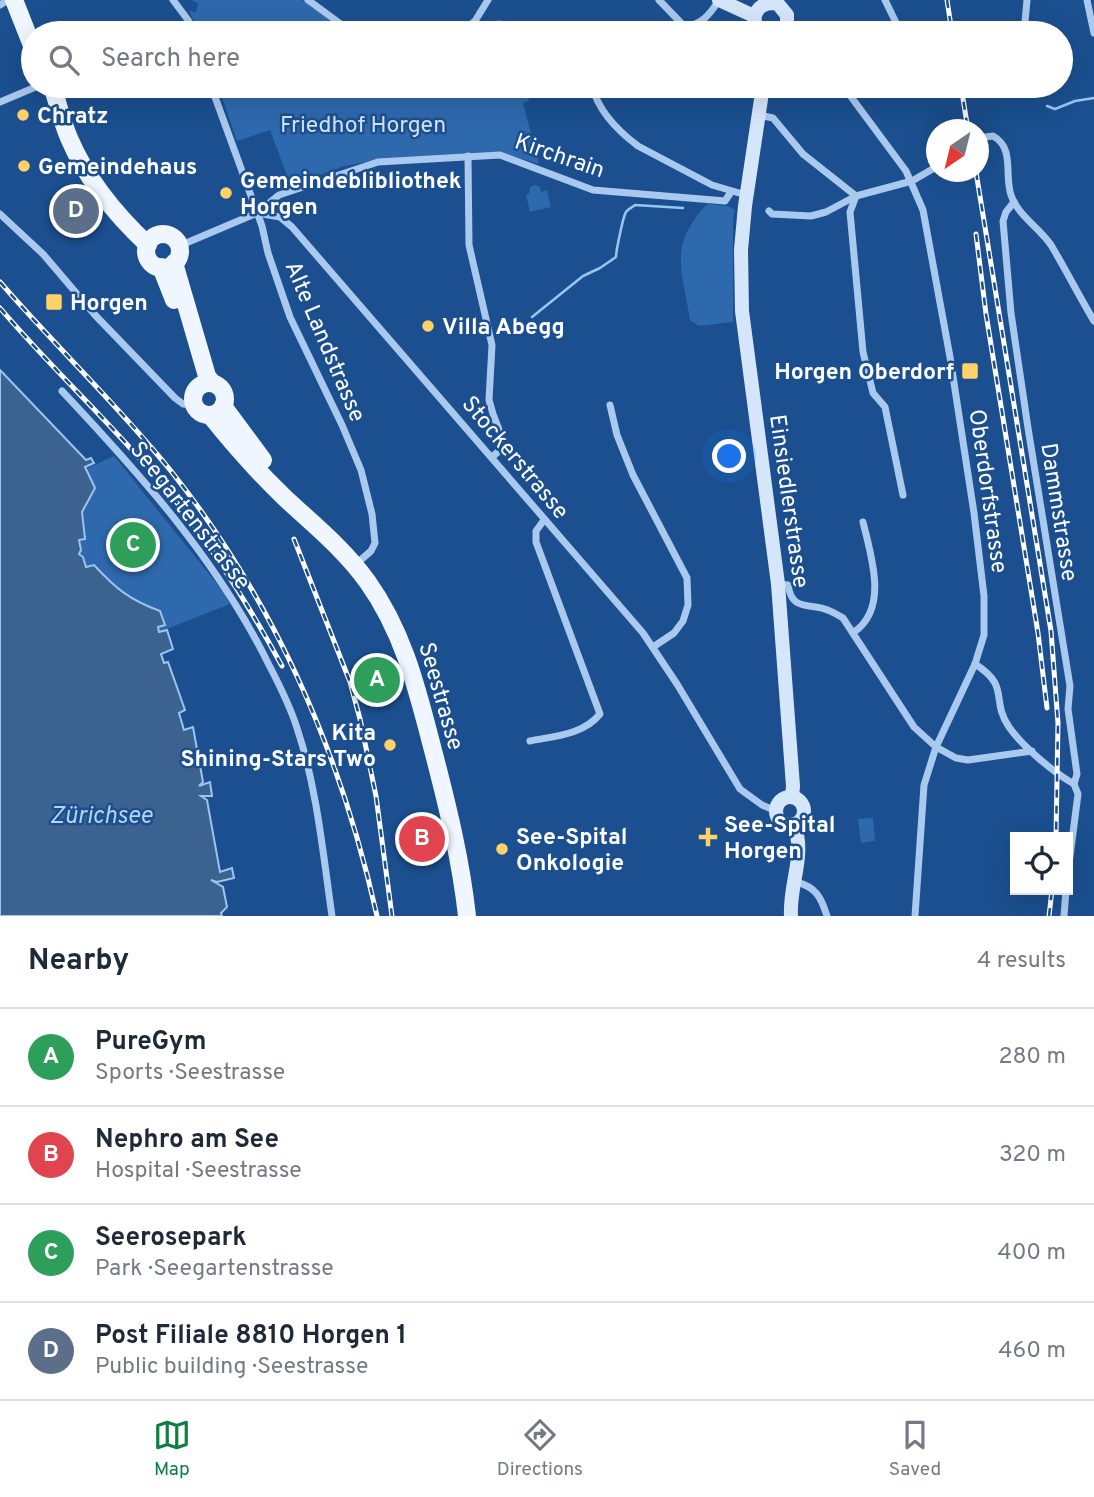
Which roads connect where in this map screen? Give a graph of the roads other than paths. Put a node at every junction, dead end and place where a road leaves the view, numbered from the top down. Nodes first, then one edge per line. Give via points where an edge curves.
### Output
1 (8, 0) edge
2 (14, 0) edge
3 (25, 0) edge
4 (173, 0) edge
5 (308, 0) edge
6 (488, 0) edge
7 (719, 0) edge
8 (886, 0) edge
9 (1027, 0) edge
10 (1087, 0) edge
11 (659, 1) edge
12 (0, 5) edge
13 (754, 16) junction
14 (22, 21) edge
15 (33, 21) edge
16 (186, 21) edge
17 (337, 21) edge
18 (475, 21) edge
19 (679, 21) edge
20 (699, 21) edge
21 (754, 21) edge
22 (784, 21) edge
23 (896, 21) edge
24 (1025, 21) edge
25 (1094, 33) edge
26 (21, 93) edge
27 (56, 98) edge
28 (215, 98) edge
29 (596, 98) edge
30 (761, 98) edge
31 (852, 98) edge
32 (0, 102) edge
33 (758, 115) junction
34 (989, 135) edge
35 (468, 156) junction
36 (926, 173) edge
37 (912, 181) junction
38 (731, 192) junction
39 (747, 195) junction
40 (856, 196) junction
41 (1014, 202) junction
42 (769, 211) dead end
43 (257, 213) junction
44 (0, 214) edge
45 (151, 241) junction
46 (172, 259) junction
47 (1094, 321) edge
48 (62, 391) dead end
49 (201, 392) junction
50 (610, 405) dead end
51 (217, 410) junction
52 (492, 457) junction
53 (903, 495) dead end
54 (544, 520) junction
55 (863, 522) dead end
56 (354, 565) junction
57 (778, 584) junction
58 (853, 632) junction
59 (653, 647) junction
60 (975, 664) junction
61 (530, 741) dead end
62 (936, 747) junction
63 (1035, 753) junction
64 (1074, 784) junction
65 (792, 797) junction
66 (776, 811) junction
67 (793, 824) junction
68 (1073, 833) edge
69 (796, 882) junction
70 (1066, 895) edge
71 (332, 916) edge
72 (467, 916) edge
73 (791, 916) edge
74 (827, 916) edge
75 (915, 916) edge
76 (1064, 916) edge

1 - 12 street
2 - 14 main road
3 - 15 main road
4 - 16 street
5 - 17 street
6 - 18 street
7 - 13 main road
7 - 20 street
8 - 23 street
9 - 24 street
10 - 25 street
11 - 19 street
13 - 21 main road
13 - 22 main road via 759,7 773,3 785,11
26 - 32 street
27 - 45 main road via 63,120 76,131 109,187
28 - 43 street, Alte Landstrasse
29 - 38 street via 628,139
30 - 33 main road, Einsiedlerstrasse
31 - 37 street, Oberdorfstrasse
33 - 39 main road, Einsiedlerstrasse
33 - 40 street via 773,118 803,154
34 - 41 street via 1003,142 1006,150
35 - 38 street, Kirchrain via 509,157 593,190 725,201
35 - 43 street, Kirchrain via 377,162 279,195
35 - 52 street via 469,245 492,345 489,400 503,440
36 - 37 street
37 - 40 street
37 - 60 street, Oberdorfstrasse via 925,222 950,357 975,522 986,616
38 - 39 street
39 - 57 main road, Einsiedlerstrasse via 741,250 743,324
40 - 42 street via 811,216
40 - 53 street via 850,212 863,352 873,393 885,407
41 - 47 street via 1051,245
41 - 64 street, Dammstrasse via 1003,221 1011,313 1070,686
43 - 46 street
43 - 52 street, Stockerstrasse via 279,217 292,227
43 - 56 street, Alte Landstrasse via 290,317 338,416 369,498 375,538 371,551
44 - 49 street via 43,254 175,398 183,404
45 - 46 main road via 149,259
45 - 46 main road via 170,235
46 - 49 main road via 207,376
48 - 71 street, Seegartenstrasse via 166,508 227,588 259,645 298,729
49 - 51 main road via 199,412
49 - 51 main road via 223,392
50 - 59 street via 633,475 687,578 688,605 682,621 674,633
51 - 56 main road, Seestrasse via 237,448
52 - 54 street, Stockerstrasse
54 - 59 street, Stockerstrasse
54 - 61 street via 536,531 536,542 600,714 590,725 570,733
55 - 58 street via 875,595 862,627
56 - 72 main road, Seestrasse via 393,624 411,667 452,822
57 - 58 street via 788,585 794,603 834,612
57 - 65 main road, Einsiedlerstrasse
58 - 62 street via 914,727
59 - 66 street, Stockerstrasse via 740,789
60 - 62 street, Oberdorfstrasse
60 - 63 street via 997,684 1001,713 1009,728
62 - 63 street via 968,760
62 - 75 street, Oberdorfstrasse via 924,786
63 - 64 street
64 - 68 street, Dammstrasse via 1078,794
65 - 66 main road via 781,801
65 - 67 main road via 799,800 804,812
66 - 67 main road via 784,823
67 - 69 main road via 799,841
69 - 73 main road
69 - 74 street via 818,893
70 - 76 street

